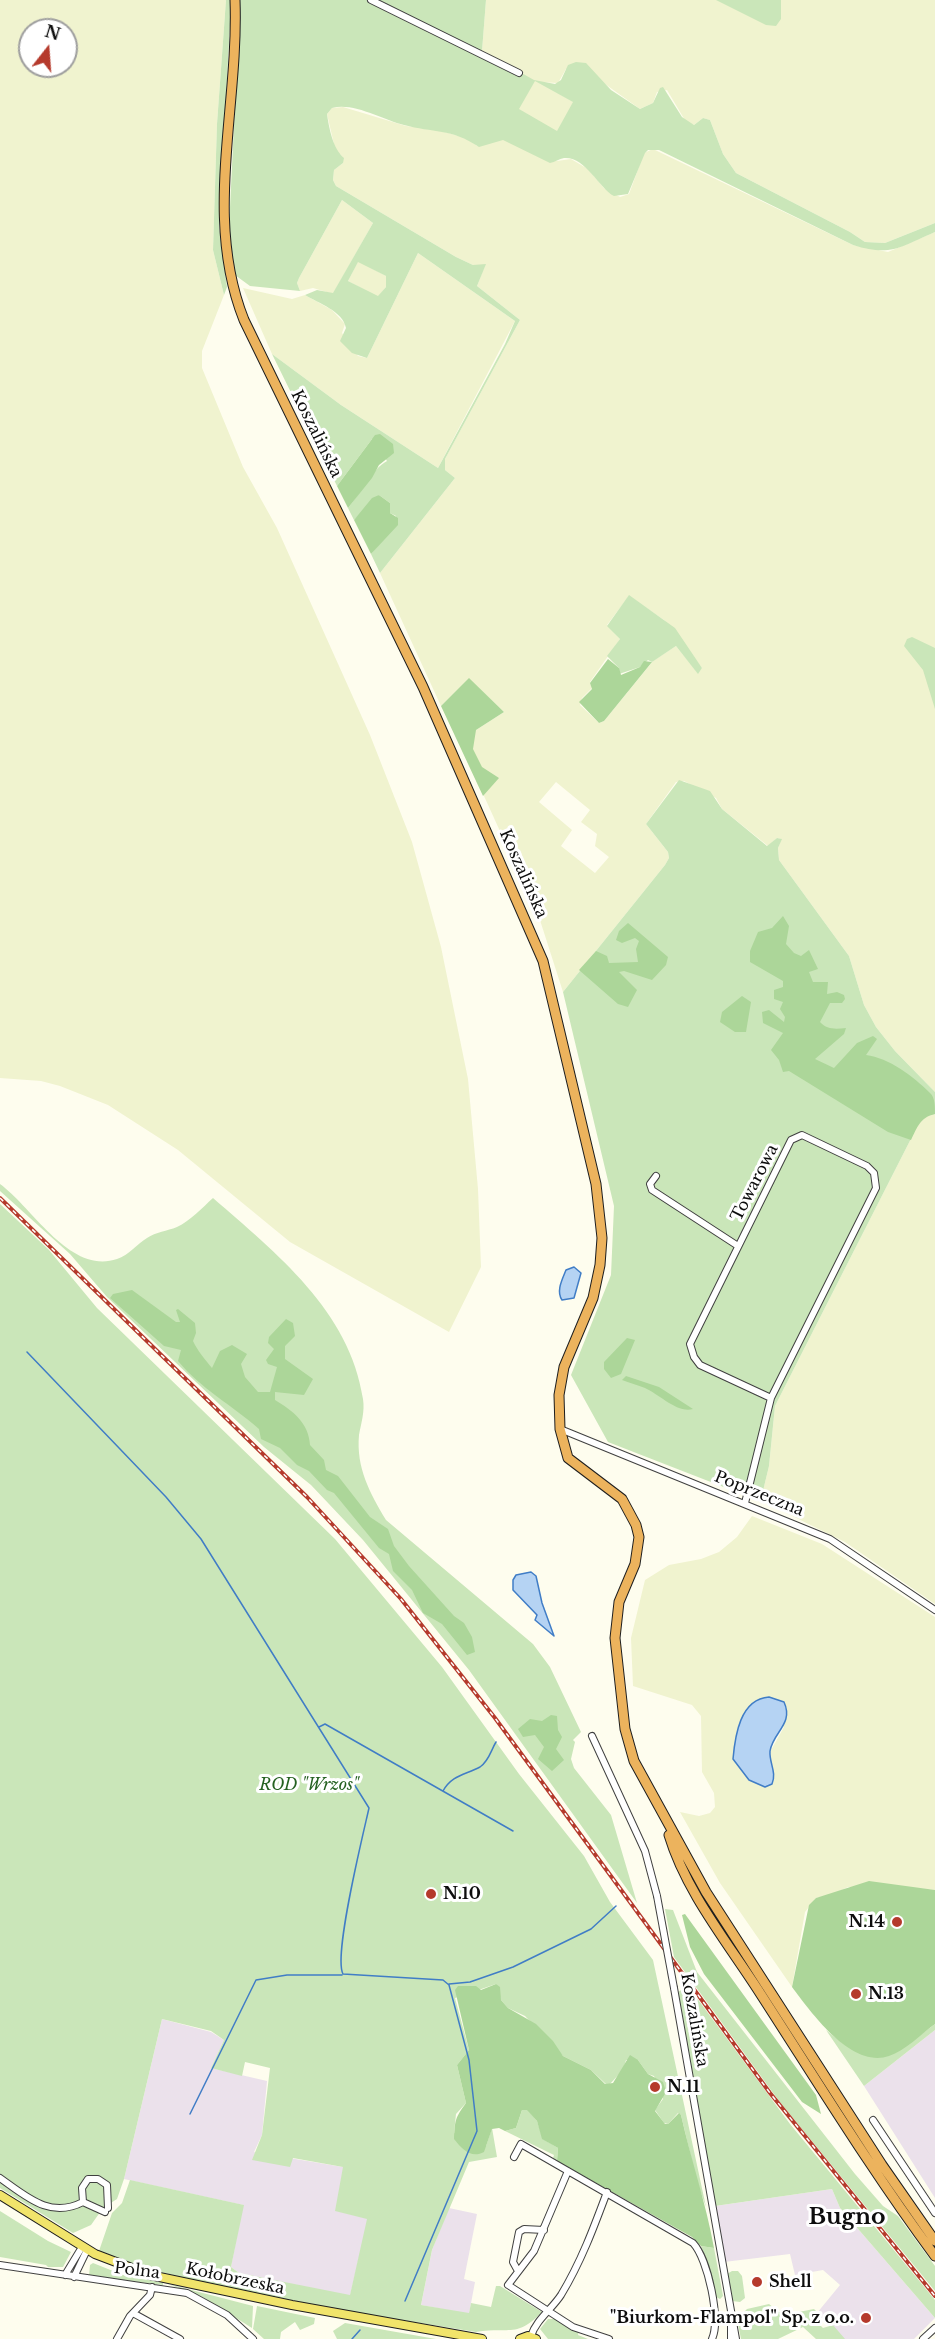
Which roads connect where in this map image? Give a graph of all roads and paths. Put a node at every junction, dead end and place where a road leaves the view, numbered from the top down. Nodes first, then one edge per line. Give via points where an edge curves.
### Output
1 (236, 0) edge
2 (371, 0) edge
3 (519, 73) dead end
4 (656, 1176) dead end
5 (738, 1246) junction
6 (771, 1398) junction
7 (560, 1429) junction
8 (745, 1503) junction
9 (935, 1610) edge
10 (592, 1736) dead end
11 (665, 1820) junction
12 (873, 2120) dead end
13 (514, 2157) dead end
14 (568, 2171) junction
15 (0, 2178) edge
16 (607, 2192) junction
17 (0, 2195) edge
18 (83, 2202) junction
19 (935, 2213) edge
20 (544, 2230) junction
21 (935, 2241) edge
22 (84, 2248) junction
23 (935, 2256) edge
24 (0, 2265) edge
25 (518, 2271) junction
26 (65, 2275) junction
27 (74, 2277) junction
28 (152, 2287) junction
29 (712, 2301) junction
30 (728, 2302) junction
31 (133, 2313) junction
32 (547, 2313) junction
33 (731, 2320) junction
34 (935, 2328) edge
35 (534, 2338) edge
36 (117, 2339) edge
37 (180, 2339) edge
38 (253, 2339) edge
39 (482, 2339) edge
40 (520, 2339) edge
41 (609, 2339) edge
42 (712, 2339) edge
43 (731, 2339) edge
44 (736, 2339) edge
45 (923, 2339) edge

1 - 7 highway, Koszalińska via 224,243 236,301 423,687 543,961 596,1184 602,1238 599,1276 563,1374
2 - 3 street
4 - 5 street, Towarowa via 650,1184 652,1190
5 - 6 street, Towarowa via 693,1335 691,1352 700,1365
5 - 6 street, Towarowa via 791,1140 798,1135 867,1166 876,1178 873,1196
6 - 8 street
7 - 8 street, Poprzeczna
7 - 11 highway, Koszalińska via 568,1458 621,1499 639,1536 635,1564 624,1587 616,1620 620,1695 634,1761
8 - 9 street, Poprzeczna via 838,1543
10 - 30 street, Koszalińska, bridge via 645,1851 657,1896
11 - 21 highway via 706,1892 811,2056
11 - 23 highway via 678,1864 844,2124
12 - 19 street
13 - 14 street via 521,2144
14 - 16 street
14 - 20 street
15 - 18 street via 45,2207 68,2209
16 - 29 street via 693,2243 705,2262
16 - 32 street via 582,2257
17 - 22 main road, Kołobrzeska
18 - 18 street via 106,2210 107,2185 95,2178 88,2179 83,2186
20 - 25 street
20 - 25 street via 519,2232 513,2262
22 - 26 street
22 - 27 street
22 - 39 main road, Kołobrzeska via 127,2267 182,2282
24 - 26 street, Polna
25 - 32 street via 508,2286
26 - 27 street, Polna
27 - 28 street, Polna
28 - 31 street via 149,2297
28 - 38 street, Polna via 196,2296 227,2315
29 - 30 street
29 - 42 street via 716,2326
30 - 33 street, Koszalińska
31 - 36 street
31 - 37 street
32 - 35 street via 535,2327
32 - 41 street
33 - 43 street, Koszalińska
33 - 44 street, Koszalińska
34 - 45 street
35 - 40 main road

